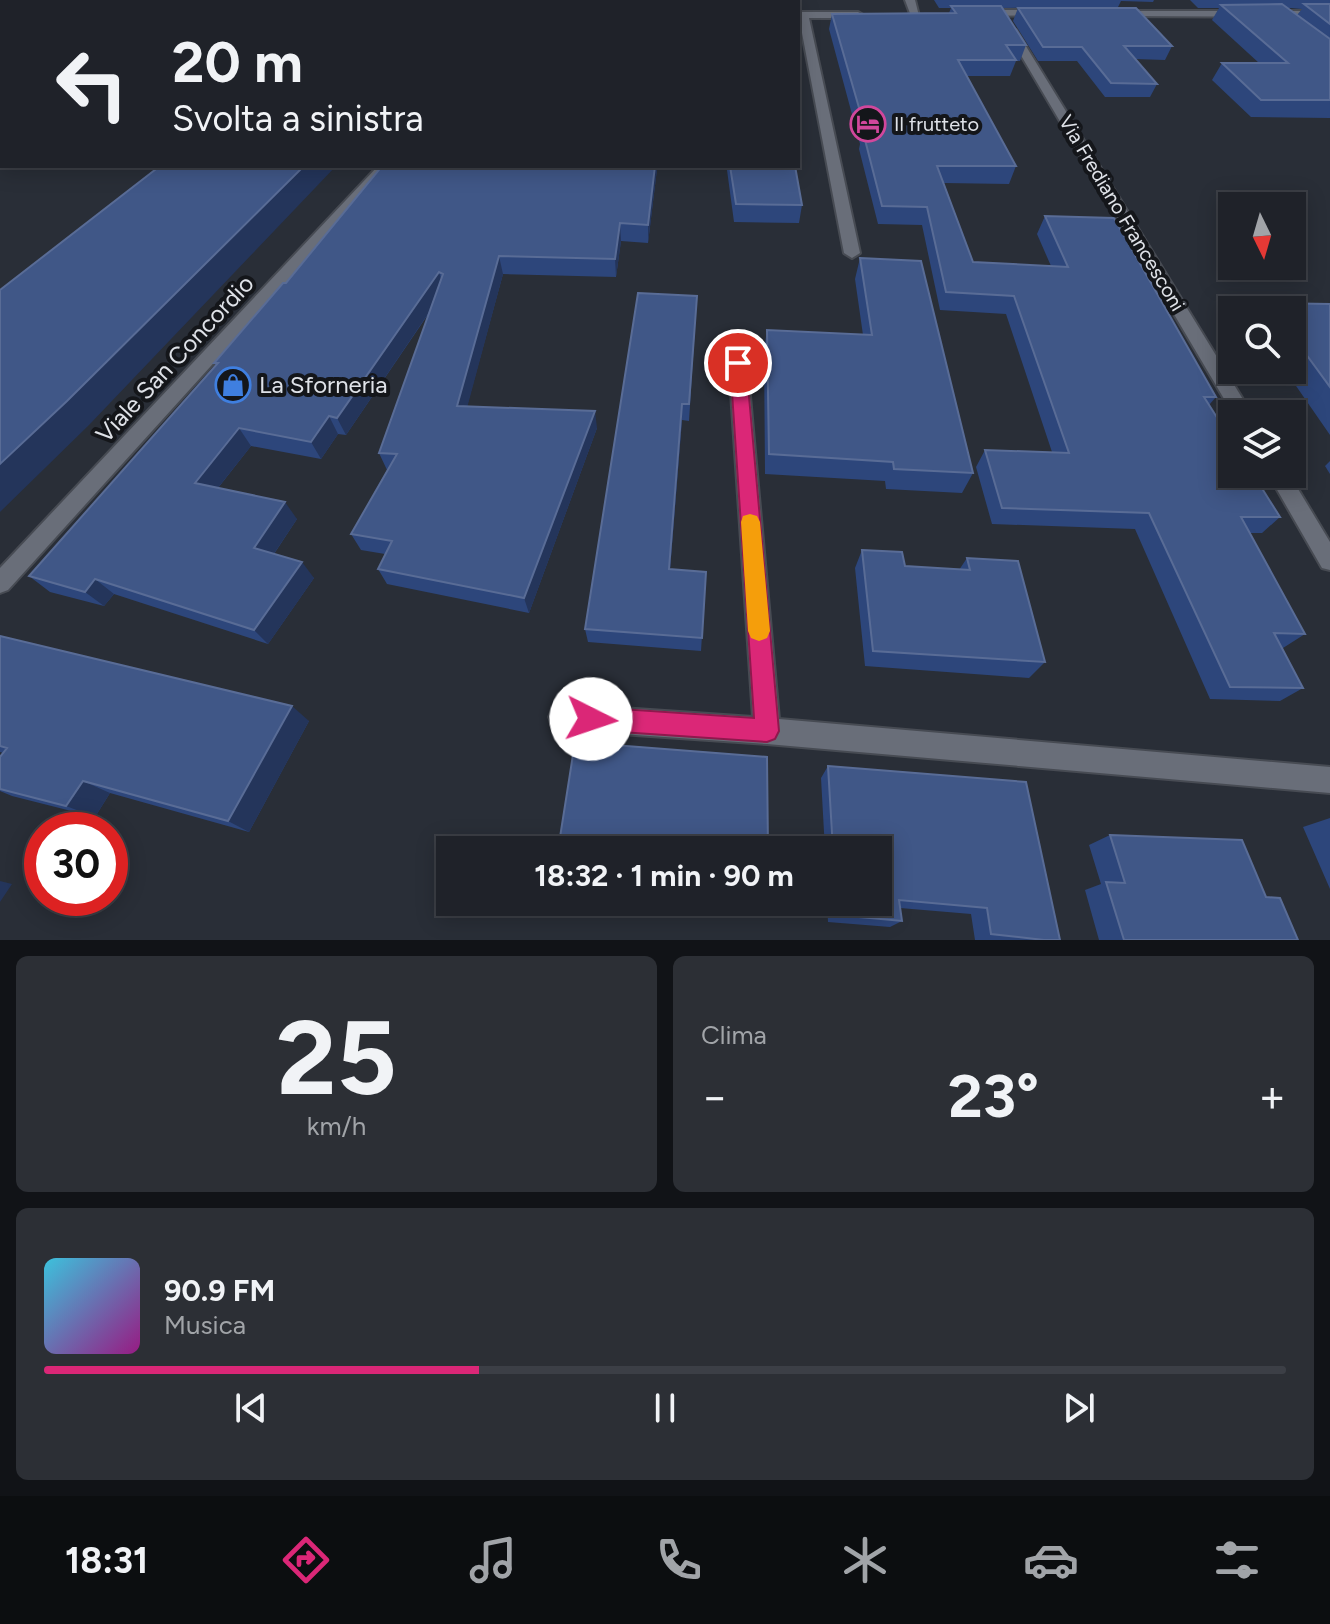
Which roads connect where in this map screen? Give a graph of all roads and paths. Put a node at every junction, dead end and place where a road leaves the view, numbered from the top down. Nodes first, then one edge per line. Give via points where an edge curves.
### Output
1 (910, 0) edge
2 (1184, 0) edge
3 (1057, 12) edge
4 (972, 13) edge
5 (1000, 13) junction
6 (1104, 13) edge
7 (1198, 13) junction
8 (873, 14) edge
9 (901, 14) edge
10 (915, 14) junction
11 (929, 14) edge
12 (1276, 14) junction
13 (1330, 14) edge
14 (800, 15) edge
15 (1287, 22) edge
16 (383, 168) edge
17 (852, 253) dead end
18 (738, 363) dead end
19 (1235, 400) edge
20 (1286, 488) edge
21 (1330, 561) edge
22 (0, 583) edge
23 (562, 717) dead end
24 (767, 731) junction
25 (1330, 780) edge

1 - 10 street
2 - 7 street
3 - 5 street
4 - 5 street
5 - 19 street, Via Frediano Francesconi
6 - 7 street
7 - 12 street
8 - 14 street
9 - 10 street
10 - 11 street
12 - 13 street
12 - 15 street
14 - 17 street
16 - 22 street, Viale San Concordio
18 - 24 street
20 - 21 street
23 - 24 street
24 - 25 street

